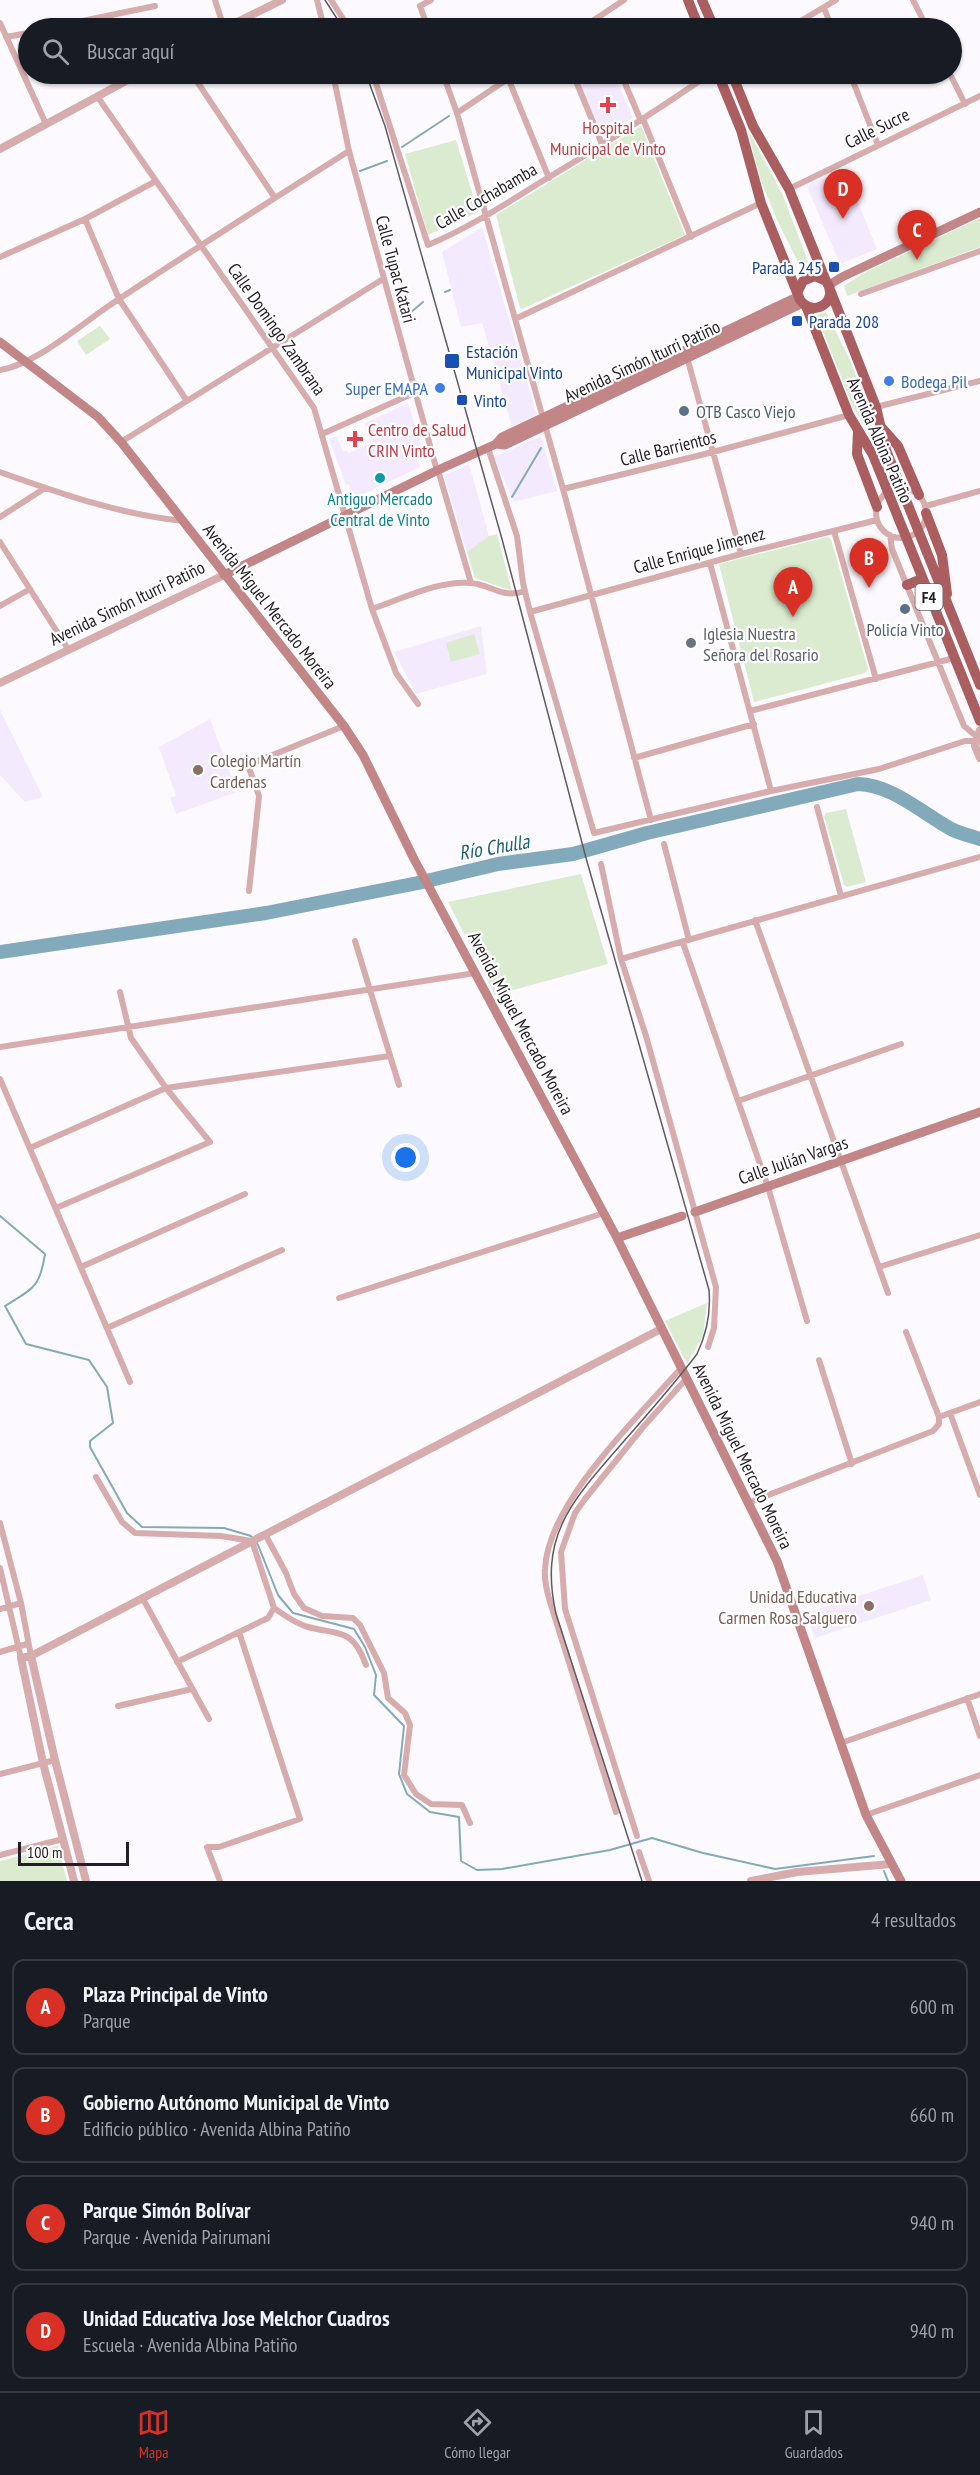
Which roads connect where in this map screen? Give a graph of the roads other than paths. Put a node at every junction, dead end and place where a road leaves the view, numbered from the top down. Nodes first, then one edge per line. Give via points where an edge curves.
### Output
1 (215, 0) edge
2 (282, 0) edge
3 (317, 0) edge
4 (331, 0) edge
5 (431, 0) edge
6 (624, 0) edge
7 (688, 0) edge
8 (702, 0) edge
9 (836, 0) edge
10 (913, 0) edge
11 (155, 6) dead end
12 (824, 8) junction
13 (97, 18) edge
14 (221, 18) edge
15 (245, 18) edge
16 (322, 18) edge
17 (343, 18) edge
18 (424, 18) edge
19 (597, 18) edge
20 (695, 18) edge
21 (710, 18) edge
22 (806, 18) edge
23 (828, 18) edge
24 (922, 18) edge
25 (0, 23) edge
26 (18, 35) edge
27 (6, 38) junction
28 (18, 64) edge
29 (27, 84) edge
30 (120, 84) edge
31 (199, 84) edge
32 (335, 84) edge
33 (376, 84) edge
34 (447, 84) edge
35 (499, 84) edge
36 (510, 84) edge
37 (577, 84) edge
38 (626, 84) edge
39 (695, 84) edge
40 (722, 84) edge
41 (736, 84) edge
42 (854, 84) edge
43 (955, 84) edge
44 (97, 96) junction
45 (980, 96) edge
46 (965, 104) junction
47 (457, 113) junction
48 (642, 120) junction
49 (46, 124) junction
50 (602, 144) junction
51 (878, 145) junction
52 (0, 149) edge
53 (348, 151) junction
54 (549, 177) junction
55 (156, 181) junction
56 (789, 189) junction
57 (275, 198) junction
58 (761, 203) junction
59 (980, 212) edge
60 (486, 216) junction
61 (85, 219) junction
62 (691, 237) junction
63 (201, 246) junction
64 (980, 251) edge
65 (0, 257) edge
66 (383, 279) junction
67 (828, 286) junction
68 (861, 294) dead end
69 (119, 299) junction
70 (801, 299) junction
71 (515, 318) junction
72 (0, 342) edge
73 (273, 349) junction
74 (686, 355) junction
75 (26, 362) junction
76 (0, 370) edge
77 (980, 381) edge
78 (414, 393) junction
79 (187, 401) junction
80 (876, 407) junction
81 (849, 415) junction
82 (543, 422) junction
83 (880, 425) junction
84 (858, 431) junction
85 (322, 434) junction
86 (121, 442) junction
87 (492, 446) junction
88 (713, 452) junction
89 (438, 470) junction
90 (0, 472) edge
91 (45, 488) junction
92 (901, 488) junction
93 (563, 489) junction
94 (980, 491) edge
95 (887, 492) junction
96 (919, 495) junction
97 (877, 507) junction
98 (926, 509) junction
99 (345, 516) junction
100 (0, 517) edge
101 (877, 520) junction
102 (184, 522) junction
103 (918, 530) junction
104 (834, 531) junction
105 (890, 535) junction
106 (905, 537) junction
107 (0, 542) edge
108 (741, 554) junction
109 (710, 563) junction
110 (224, 575) junction
111 (922, 579) junction
112 (471, 583) junction
113 (907, 585) junction
114 (30, 589) junction
115 (525, 591) junction
116 (591, 594) junction
117 (0, 606) edge
118 (372, 609) junction
119 (949, 610) junction
120 (530, 612) junction
121 (68, 649) junction
122 (954, 658) junction
123 (937, 662) junction
124 (876, 679) junction
125 (0, 683) edge
126 (980, 685) edge
127 (418, 705) dead end
128 (750, 711) junction
129 (980, 721) edge
130 (754, 724) junction
131 (344, 726) junction
132 (977, 736) edge
133 (634, 758) junction
134 (980, 758) edge
135 (771, 791) junction
136 (817, 807) dead end
137 (651, 820) junction
138 (664, 844) dead end
139 (980, 857) edge
140 (601, 864) dead end
141 (249, 891) dead end
142 (841, 896) junction
143 (755, 920) junction
144 (355, 941) dead end
145 (686, 941) junction
146 (621, 959) junction
147 (475, 973) junction
148 (370, 990) junction
149 (120, 992) dead end
150 (129, 1028) junction
151 (901, 1044) dead end
152 (0, 1047) edge
153 (390, 1056) junction
154 (810, 1075) junction
155 (0, 1079) edge
156 (399, 1085) dead end
157 (166, 1088) junction
158 (738, 1101) junction
159 (980, 1112) edge
160 (30, 1148) junction
161 (842, 1161) junction
162 (768, 1187) junction
163 (245, 1194) dead end
164 (56, 1208) junction
165 (695, 1212) junction
166 (604, 1214) junction
167 (682, 1216) joint
168 (980, 1235) edge
169 (617, 1238) junction
170 (282, 1251) dead end
171 (81, 1267) junction
172 (879, 1267) junction
173 (888, 1293) dead end
174 (339, 1298) dead end
175 (807, 1321) dead end
176 (107, 1328) junction
177 (661, 1329) junction
178 (906, 1332) dead end
179 (708, 1347) dead end
180 (819, 1360) dead end
181 (682, 1367) junction
182 (687, 1378) junction
183 (130, 1382) dead end
184 (980, 1402) edge
185 (950, 1413) junction
186 (939, 1417) junction
187 (852, 1464) junction
188 (96, 1477) dead end
189 (980, 1495) edge
190 (748, 1503) junction
191 (0, 1523) edge
192 (256, 1539) junction
193 (0, 1568) edge
194 (143, 1599) junction
195 (21, 1603) junction
196 (8, 1606) junction
197 (274, 1608) junction
198 (0, 1609) edge
199 (239, 1632) junction
200 (27, 1644) junction
201 (18, 1646) junction
202 (0, 1652) edge
203 (31, 1656) junction
204 (21, 1658) junction
205 (177, 1662) junction
206 (366, 1665) dead end
207 (192, 1689) junction
208 (980, 1694) edge
209 (967, 1698) junction
210 (118, 1706) dead end
211 (209, 1719) dead end
212 (980, 1736) edge
213 (841, 1743) junction
214 (55, 1760) junction
215 (44, 1763) junction
216 (0, 1774) edge
217 (980, 1775) edge
218 (616, 1812) dead end
219 (866, 1815) junction
220 (470, 1823) dead end
221 (637, 1836) dead end
222 (63, 1839) junction
223 (639, 1852) dead end
224 (0, 1855) edge
225 (891, 1864) junction
226 (75, 1881) edge
227 (86, 1881) edge
228 (220, 1881) edge
229 (649, 1881) edge
230 (751, 1881) edge
231 (901, 1881) edge

1 - 14 street
2 - 15 street
3 - 16 street
4 - 17 street
5 - 18 street via 420,6
6 - 19 street
7 - 20 highway
8 - 21 highway
9 - 12 street
10 - 24 street
11 - 13 street
12 - 22 street
12 - 23 street
25 - 27 street
26 - 27 street
27 - 28 street
29 - 49 street
30 - 44 street
31 - 57 street
32 - 53 street, Calle Tupac Katari
33 - 60 street, Calle Cochabamba via 428,245
34 - 47 street
35 - 47 street
36 - 54 street
37 - 50 street
38 - 48 street
39 - 48 street, Calle Cochabamba
40 - 58 highway, Avenida Albina Patiño / F4 via 741,130
41 - 56 highway, Avenida Albina Patiño / F4 via 753,126
42 - 51 street
43 - 46 street
44 - 49 street
44 - 55 street, Calle Domingo Zambrana
45 - 46 street, Calle Sucre
46 - 51 street, Calle Sucre
47 - 60 street
48 - 50 street, Calle Cochabamba
48 - 62 street
49 - 52 street
50 - 54 street, Calle Cochabamba
51 - 56 street, Calle Sucre
53 - 57 street
53 - 66 street, Calle Tupac Katari
54 - 60 street, Calle Cochabamba
55 - 61 street
55 - 63 street, Calle Domingo Zambrana
56 - 67 highway, Avenida Albina Patiño / F4
57 - 63 street
58 - 62 street
58 - 70 highway, Avenida Albina Patiño / F4
59 - 67 main road
60 - 71 street
61 - 65 street
61 - 69 street
62 - 71 street
63 - 69 street
63 - 73 street, Calle Domingo Zambrana
64 - 68 street
66 - 73 street
66 - 78 street, Calle Tupac Katari
67 - 70 highway via 829,300 822,306 814,309
67 - 70 highway via 819,277 807,278 801,284
67 - 80 highway, Avenida Albina Patiño / F4
69 - 75 street
69 - 79 street
70 - 74 main road, Avenida Simón Iturri Patiño
70 - 81 highway, Avenida Albina Patiño / F4
71 - 82 street
72 - 75 main road, Avenida Miguel Mercado Moreira
73 - 79 street
73 - 85 street, Calle Domingo Zambrana via 314,408
74 - 82 main road, Avenida Simón Iturri Patiño
74 - 88 street
75 - 76 street
75 - 86 main road, Avenida Miguel Mercado Moreira via 99,417
77 - 80 street
78 - 85 street
78 - 89 street, Calle Tupac Katari
79 - 86 street
80 - 83 highway, Avenida Albina Patiño / F4
81 - 84 highway, Avenida Albina Patiño / F4
81 - 88 street, Calle Barrientos
82 - 87 main road, Avenida Simón Iturri Patiño via 502,436
82 - 93 street
83 - 92 highway, Avenida Albina Patiño / F4
83 - 96 highway via 898,446
84 - 95 highway, Avenida Albina Patiño / F4 via 873,455
84 - 97 highway via 857,454
85 - 99 street, Calle Domingo Zambrana
86 - 102 main road, Avenida Miguel Mercado Moreira
87 - 89 main road, Avenida Simón Iturri Patiño
87 - 115 street via 517,536
88 - 93 street, Calle Barrientos
88 - 108 street
89 - 99 main road, Avenida Simón Iturri Patiño
89 - 112 street, Calle Tupac Katari
90 - 91 street
91 - 100 street
91 - 102 street via 152,518
92 - 95 street
92 - 96 street
92 - 103 highway, Avenida Albina Patiño / F4
93 - 116 street
94 - 98 street
95 - 97 street
95 - 106 highway, Avenida Albina Patiño / F4
96 - 98 street
97 - 101 street
98 - 103 street via 923,526
98 - 119 highway via 942,555
99 - 110 main road, Avenida Simón Iturri Patiño
99 - 118 street, Calle Domingo Zambrana
101 - 104 street, Calle Enrique Jimenez
101 - 105 street
102 - 110 main road, Avenida Miguel Mercado Moreira
103 - 106 street
103 - 119 highway, Avenida Albina Patiño / F4
104 - 108 street, Calle Enrique Jimenez
104 - 124 street
105 - 106 street
105 - 113 street
106 - 111 highway, Avenida Albina Patiño / F4
107 - 114 street
108 - 109 street, Calle Enrique Jimenez
109 - 116 street, Calle Enrique Jimenez
109 - 128 street
110 - 121 street, Avenida Simón Iturri Patiño
110 - 131 main road, Avenida Miguel Mercado Moreira
111 - 113 highway
111 - 122 highway, Avenida Albina Patiño / F4
112 - 115 street via 512,595
112 - 118 street via 443,585
113 - 123 street
114 - 117 street
114 - 121 street
115 - 120 street
116 - 120 street, Calle Enrique Jimenez
116 - 133 street
118 - 127 street, Calle Domingo Zambrana via 396,673
119 - 126 highway, Avenida Albina Patiño / F4
120 - 137 street via 594,833
121 - 125 street, Avenida Simón Iturri Patiño
122 - 123 street
122 - 129 highway, Avenida Albina Patiño / F4
123 - 124 street
123 - 132 street via 964,726
124 - 128 street
128 - 130 street
130 - 133 street
130 - 135 street
131 - 141 street via 249,765 259,795
131 - 147 main road, Avenida Miguel Mercado Moreira via 363,754
132 - 134 street via 976,752
132 - 135 street via 879,769
133 - 137 street
135 - 137 street
136 - 142 street
138 - 145 street
139 - 142 street
140 - 146 street
142 - 143 street
143 - 145 street
143 - 154 street
144 - 148 street
145 - 146 street
145 - 158 street
146 - 165 street
147 - 148 street
147 - 166 main road, Avenida Miguel Mercado Moreira
148 - 150 street
148 - 153 street
149 - 150 street
150 - 152 street
150 - 157 street via 130,1038
151 - 154 street
153 - 156 street
153 - 157 street
154 - 158 street
154 - 161 street
155 - 160 street
157 - 160 street
157 - 164 street via 210,1142
158 - 162 street
159 - 161 main road, Calle Julián Vargas
160 - 164 street
161 - 162 main road, Calle Julián Vargas
161 - 172 street
162 - 165 main road, Calle Julián Vargas
162 - 175 street
163 - 171 street
164 - 171 street
165 - 167 street, Calle Julián Vargas
165 - 179 street via 716,1287 714,1328
166 - 169 main road, Avenida Miguel Mercado Moreira
166 - 174 street
167 - 169 main road, Calle Julián Vargas
168 - 172 street
169 - 177 main road, Avenida Miguel Mercado Moreira
170 - 176 street
171 - 176 street
172 - 173 street
176 - 183 street
177 - 181 main road, Avenida Miguel Mercado Moreira
177 - 192 street
178 - 186 street
180 - 187 street
181 - 182 main road, Avenida Miguel Mercado Moreira
181 - 218 street via 573,1494 556,1526 545,1566 545,1585
182 - 190 main road, Avenida Miguel Mercado Moreira
182 - 221 street via 585,1499 575,1513 561,1552 565,1609
184 - 185 street
185 - 186 street
185 - 189 street
186 - 187 street via 933,1431
187 - 190 street
188 - 192 street via 122,1522 135,1533
190 - 213 main road, Avenida Miguel Mercado Moreira via 783,1577
191 - 195 street
192 - 194 street
192 - 197 street
192 - 220 street via 286,1573 304,1608 322,1616 353,1618 360,1625 384,1673 388,1698 405,1713 410,1725 404,1774 416,1794 431,1804 462,1805
193 - 196 street
194 - 203 street
194 - 205 street
195 - 196 street
195 - 200 street
196 - 198 street
196 - 201 street
197 - 199 street via 268,1618
197 - 206 street via 306,1627 340,1632 354,1641
199 - 205 street
199 - 228 street via 300,1819 219,1847 207,1847
200 - 201 street
200 - 203 street
201 - 202 street
201 - 204 street
203 - 204 street
203 - 214 street
204 - 215 street
205 - 207 street
207 - 210 street
207 - 211 street
208 - 209 street
209 - 212 street
209 - 213 street
213 - 219 main road, Avenida Miguel Mercado Moreira
214 - 215 street
214 - 227 street
215 - 216 street
215 - 222 street
217 - 219 street
219 - 225 main road
222 - 224 street
222 - 226 street
223 - 229 street
225 - 230 street via 797,1872
225 - 231 main road

